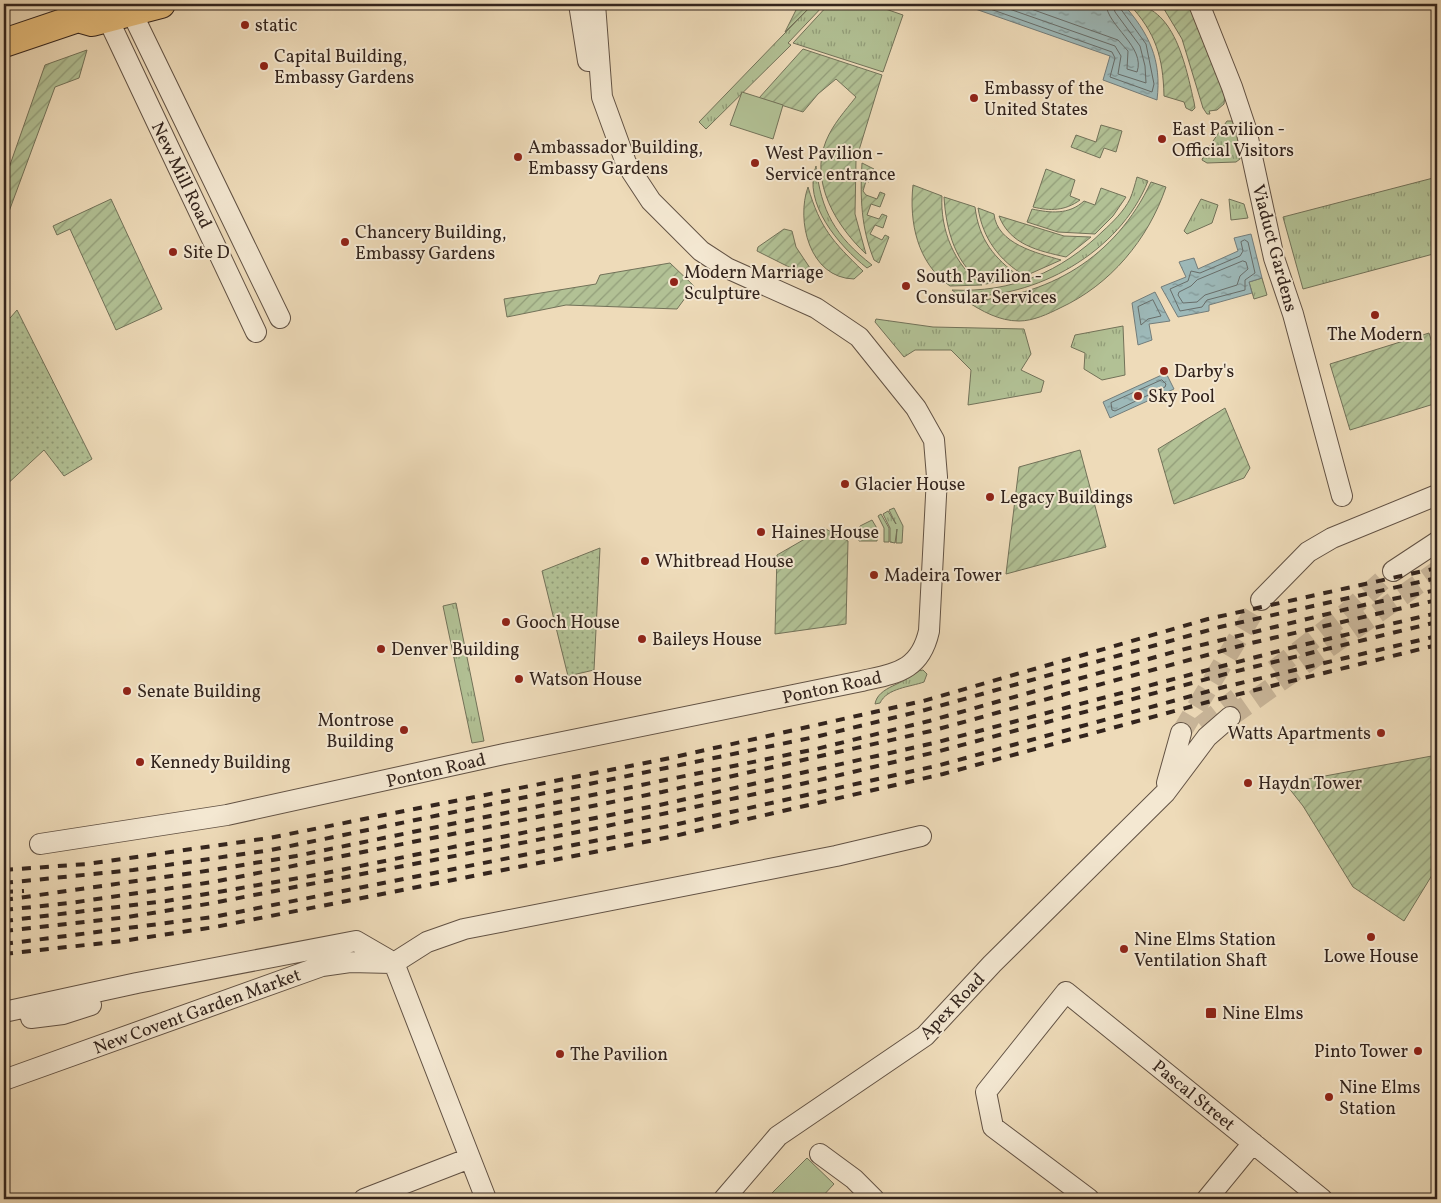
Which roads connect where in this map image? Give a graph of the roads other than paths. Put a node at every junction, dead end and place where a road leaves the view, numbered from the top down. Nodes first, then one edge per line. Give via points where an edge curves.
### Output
1 (161, 4) edge
2 (579, 4) edge
3 (595, 4) edge
4 (1199, 4) edge
5 (101, 13) edge
6 (4, 43) edge
7 (602, 97) junction
8 (280, 318) dead end
9 (256, 332) dead end
10 (1437, 495) edge
11 (1342, 496) dead end
12 (1437, 542) edge
13 (1392, 571) tunnel mouth
14 (1261, 600) tunnel mouth
15 (1230, 717) tunnel mouth
16 (1201, 726) tunnel mouth
17 (1181, 733) tunnel mouth
18 (1164, 793) junction
19 (920, 836) dead end
20 (40, 844) dead end
21 (394, 963) junction
22 (137, 983) junction
23 (4, 1012) edge
24 (4, 1023) edge
25 (4, 1080) edge
26 (1253, 1143) junction
27 (820, 1154) dead end
28 (470, 1158) junction
29 (364, 1199) edge
30 (486, 1199) edge
31 (724, 1199) edge
32 (874, 1199) edge
33 (1089, 1199) edge
34 (1206, 1199) edge
35 (1322, 1199) edge

1 - 5 highway
2 - 7 street, Ponton Road via 592,84
3 - 7 street, Ponton Road
4 - 11 street, Viaduct Gardens via 1246,129 1274,258 1293,314
5 - 6 highway
5 - 8 street, New Mill Road
5 - 9 street, New Mill Road
7 - 20 street, Ponton Road via 626,163 651,201 681,233 727,268 816,308 859,337 916,408 934,440 937,477 929,631 923,652 902,671 862,681 227,815
10 - 14 street via 1332,538 1308,552
12 - 13 street
15 - 18 street via 1207,737
16 - 18 street
17 - 18 street
18 - 31 street, Apex Road via 992,964 925,1036 778,1136
19 - 21 street via 836,856 464,929 427,942
21 - 22 street via 356,940
21 - 25 street, New Covent Garden Market via 350,962 322,966
21 - 28 street
22 - 23 street
22 - 24 street via 122,996 63,1014
26 - 33 street, Pascal Street via 1066,992 986,1092 993,1127
26 - 34 street
26 - 35 street, Pascal Street
27 - 32 street via 854,1179
28 - 29 street
28 - 30 street

